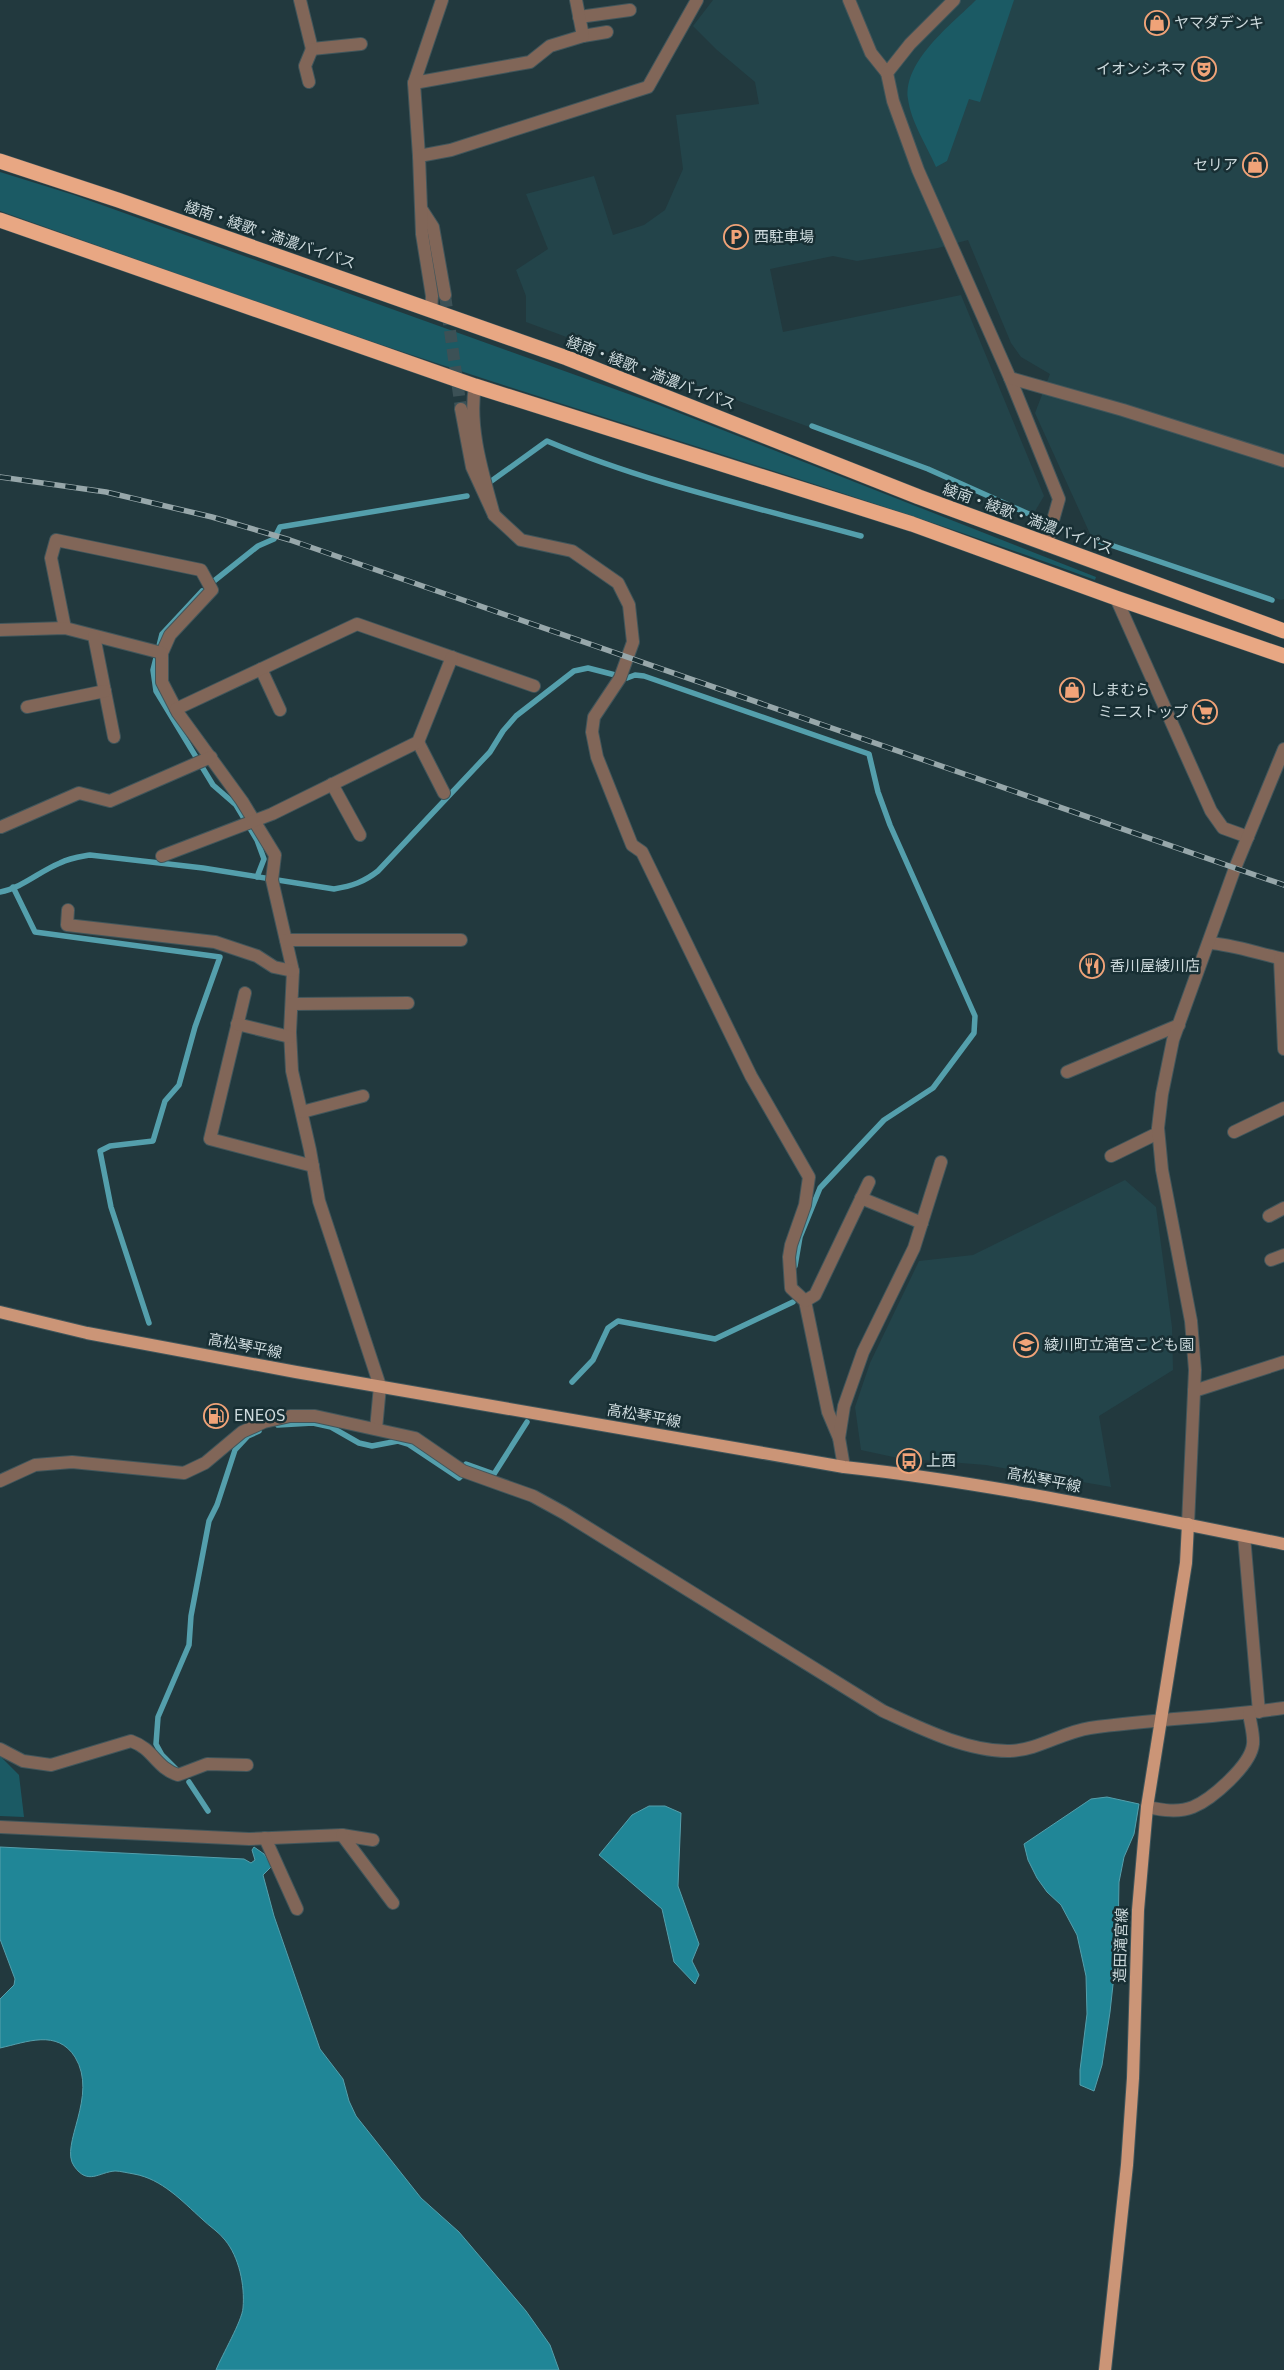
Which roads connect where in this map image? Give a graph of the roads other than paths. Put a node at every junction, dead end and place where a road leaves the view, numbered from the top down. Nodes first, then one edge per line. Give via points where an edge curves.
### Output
1 (300, 0) edge
2 (442, 0) edge
3 (576, 0) edge
4 (697, 0) edge
5 (849, 0) edge
6 (954, 0) edge
7 (630, 10) dead end
8 (579, 16) junction
9 (607, 32) dead end
10 (583, 36) junction
11 (361, 44) dead end
12 (312, 49) junction
13 (887, 73) junction
14 (309, 82) dead end
15 (414, 83) junction
16 (419, 156) junction
17 (0, 161) edge
18 (422, 210) junction
19 (0, 220) edge
20 (444, 295) tunnel mouth
21 (430, 310) junction
22 (1010, 378) junction
23 (475, 386) junction
24 (461, 409) tunnel mouth
25 (1284, 461) edge
26 (494, 515) junction
27 (1046, 545) junction
28 (1116, 598) junction
29 (65, 628) junction
30 (0, 630) edge
31 (1284, 631) edge
32 (94, 636) junction
33 (158, 652) junction
34 (1284, 656) edge
35 (452, 657) junction
36 (261, 669) junction
37 (534, 686) dead end
38 (105, 691) junction
39 (27, 707) dead end
40 (176, 709) junction
41 (280, 710) dead end
42 (114, 736) dead end
43 (418, 742) junction
44 (1284, 749) edge
45 (203, 761) junction
46 (332, 784) junction
47 (444, 793) dead end
48 (250, 822) junction
49 (1, 827) edge
50 (360, 834) dead end
51 (1248, 838) junction
52 (162, 856) dead end
53 (68, 910) dead end
54 (286, 940) junction
55 (461, 940) dead end
56 (1209, 943) junction
57 (1282, 959) edge
58 (293, 971) junction
59 (245, 993) dead end
60 (408, 1003) dead end
61 (292, 1004) junction
62 (238, 1024) junction
63 (1179, 1025) junction
64 (290, 1037) junction
65 (1284, 1049) edge
66 (1067, 1072) dead end
67 (363, 1096) dead end
68 (1284, 1108) edge
69 (302, 1112) junction
70 (1234, 1132) dead end
71 (1158, 1133) junction
72 (1111, 1156) dead end
73 (941, 1162) dead end
74 (313, 1166) junction
75 (869, 1182) dead end
76 (861, 1198) junction
77 (1284, 1208) edge
78 (1269, 1216) dead end
79 (922, 1223) junction
80 (1284, 1255) edge
81 (1271, 1260) dead end
82 (805, 1300) junction
83 (0, 1312) edge
84 (1284, 1362) edge
85 (380, 1386) junction
86 (1194, 1390) junction
87 (376, 1429) junction
88 (839, 1438) junction
89 (844, 1467) junction
90 (0, 1481) edge
91 (1188, 1524) junction
92 (1244, 1536) junction
93 (1284, 1544) edge
94 (1284, 1708) edge
95 (1254, 1712) junction
96 (1161, 1720) junction
97 (0, 1749) edge
98 (248, 1765) dead end
99 (1147, 1807) junction
100 (0, 1827) edge
101 (342, 1835) junction
102 (265, 1838) junction
103 (373, 1840) dead end
104 (393, 1903) dead end
105 (297, 1909) dead end
106 (1105, 2370) edge

1 - 12 street
2 - 15 street
3 - 8 street
4 - 16 street via 648,87 451,150
5 - 13 street via 871,53
6 - 13 street via 910,44
7 - 8 street
8 - 10 street
9 - 10 street
10 - 15 street via 550,46 530,62
11 - 12 street
12 - 14 street via 305,66
13 - 22 street via 893,101 918,170
15 - 16 street
16 - 18 street
17 - 21 highway, 綾南・綾歌・満濃バイパス
18 - 20 street via 433,227
18 - 21 street via 422,234 432,296
19 - 23 highway
21 - 27 highway, 綾南・綾歌・満濃バイパス via 566,358
22 - 25 street
22 - 27 street via 1059,500
23 - 26 street via 472,408 483,476
23 - 28 highway via 912,524
24 - 26 street via 472,468
26 - 82 street via 521,540 572,552 618,583 629,605 633,642 620,677 594,716 592,732 597,758 632,845 642,852 751,1076 809,1177 805,1205 789,1257 791,1288
27 - 31 highway, 綾南・綾歌・満濃バイパス
28 - 34 highway
28 - 51 street via 1211,811 1223,828
29 - 30 street
29 - 32 street
29 - 33 street via 51,558 56,540 201,570 212,590
32 - 33 street
32 - 38 street
33 - 40 street via 162,682
35 - 36 street via 357,624
35 - 37 street
35 - 43 street
36 - 40 street
36 - 41 street
38 - 39 street
38 - 42 street
40 - 45 street
43 - 46 street
43 - 47 street
44 - 51 street
45 - 48 street
45 - 49 street via 110,801 79,793
46 - 48 street
46 - 50 street
48 - 52 street
48 - 54 street via 275,855 272,878
51 - 56 street
53 - 58 street via 67,925 215,942 256,956 274,967
54 - 55 street
54 - 58 street
56 - 57 street
56 - 63 street
57 - 65 street
58 - 61 street
59 - 62 street
60 - 61 street
61 - 64 street
62 - 64 street
62 - 74 street via 210,1139
63 - 66 street
63 - 71 street via 1162,1094
64 - 69 street via 292,1071
67 - 69 street
68 - 70 street
69 - 74 street
71 - 72 street
71 - 86 street via 1191,1321
73 - 79 street
74 - 85 street via 322,1210
75 - 76 street
76 - 79 street
76 - 82 street via 815,1294
77 - 78 street
79 - 88 street via 914,1248 862,1352 844,1406
80 - 81 street
82 - 88 street via 828,1412
83 - 85 main road, 高松琴平線 via 86,1333
84 - 86 street
85 - 87 street
85 - 89 main road, 高松琴平線
86 - 91 street
87 - 90 street via 315,1416 290,1416 264,1422 242,1432 206,1464 184,1472 72,1462 35,1464
87 - 96 street via 414,1438 464,1471 541,1500 883,1711 920,1729 979,1747 1010,1751 1087,1729
88 - 89 street
89 - 91 main road, 高松琴平線 via 999,1488
91 - 92 main road, 高松琴平線
91 - 96 main road, 造田滝宮線 via 1186,1563
92 - 93 main road, 高松琴平線
92 - 95 street
94 - 95 street
95 - 96 street
95 - 99 street via 1253,1744 1244,1765 1213,1794 1193,1807 1178,1810
96 - 99 main road, 造田滝宮線
97 - 98 street via 23,1761 51,1765 131,1741 143,1745 166,1771 178,1775 207,1764
99 - 106 main road, 造田滝宮線 via 1138,1910 1127,2165
100 - 102 street
101 - 102 street
101 - 103 street
101 - 104 street
102 - 105 street

